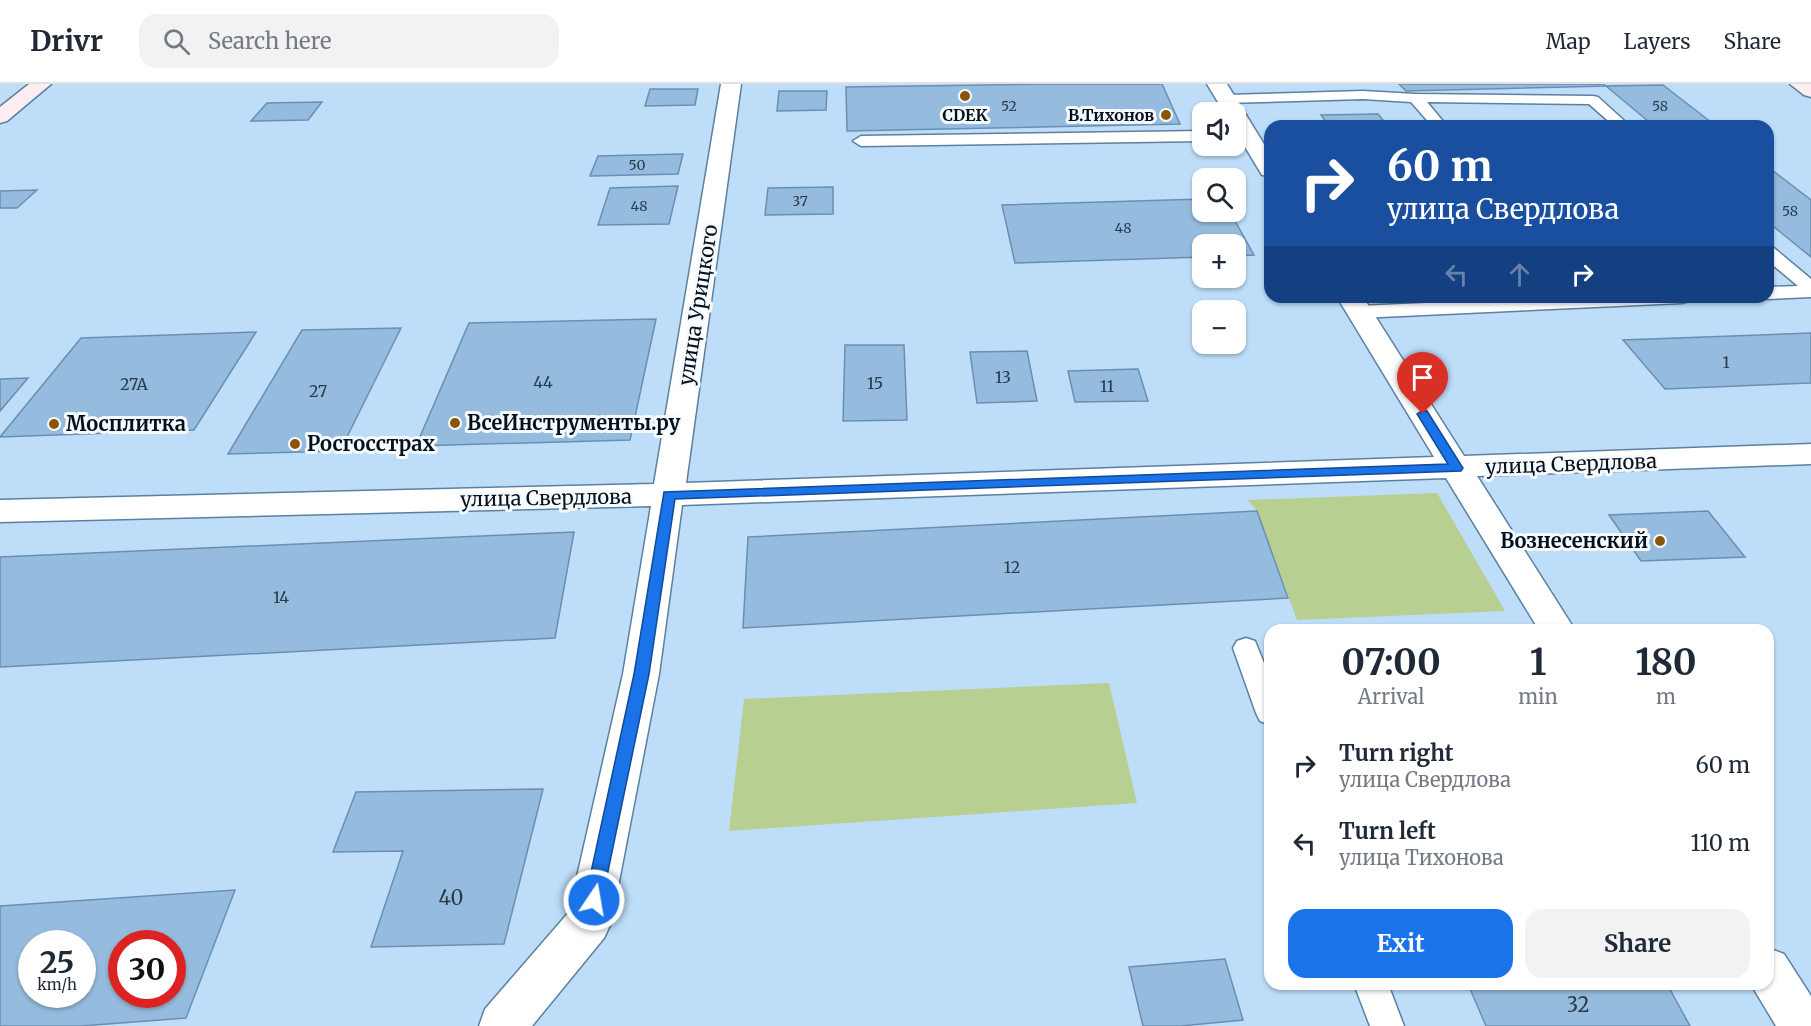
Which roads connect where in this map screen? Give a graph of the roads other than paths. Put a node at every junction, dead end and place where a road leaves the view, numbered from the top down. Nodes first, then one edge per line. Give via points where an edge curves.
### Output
1 (41, 84) edge
2 (731, 84) edge
3 (1800, 84) edge
4 (1811, 92) edge
5 (1415, 98) junction
6 (1245, 102) edge
7 (0, 117) edge
8 (1435, 120) edge
9 (1616, 120) edge
10 (1192, 136) edge
11 (1246, 140) edge
12 (861, 141) dead end
13 (1264, 162) edge
14 (1774, 257) edge
15 (1811, 290) edge
16 (1774, 293) edge
17 (1433, 303) edge
18 (1354, 305) edge
19 (1811, 454) edge
20 (1456, 468) junction
21 (669, 495) junction
22 (0, 511) edge
23 (1553, 624) edge
24 (1246, 648) dead end
25 (1264, 697) edge
26 (1774, 980) edge
27 (1373, 990) edge
28 (502, 1026) edge
29 (1387, 1026) edge
30 (1803, 1026) edge

1 - 7 street
2 - 21 street, улица Урицкого
3 - 4 street
5 - 6 lane via 1363,95
5 - 8 lane
5 - 9 lane via 1593,100
10 - 12 lane
11 - 13 street
14 - 15 lane
15 - 16 lane
17 - 18 lane
18 - 20 street
19 - 20 street, улица Свердлова
20 - 21 street, улица Свердлова
20 - 23 street
21 - 22 street, улица Свердлова
21 - 28 street, улица Урицкого via 641,674 589,923
24 - 25 lane
26 - 30 street
27 - 29 lane

